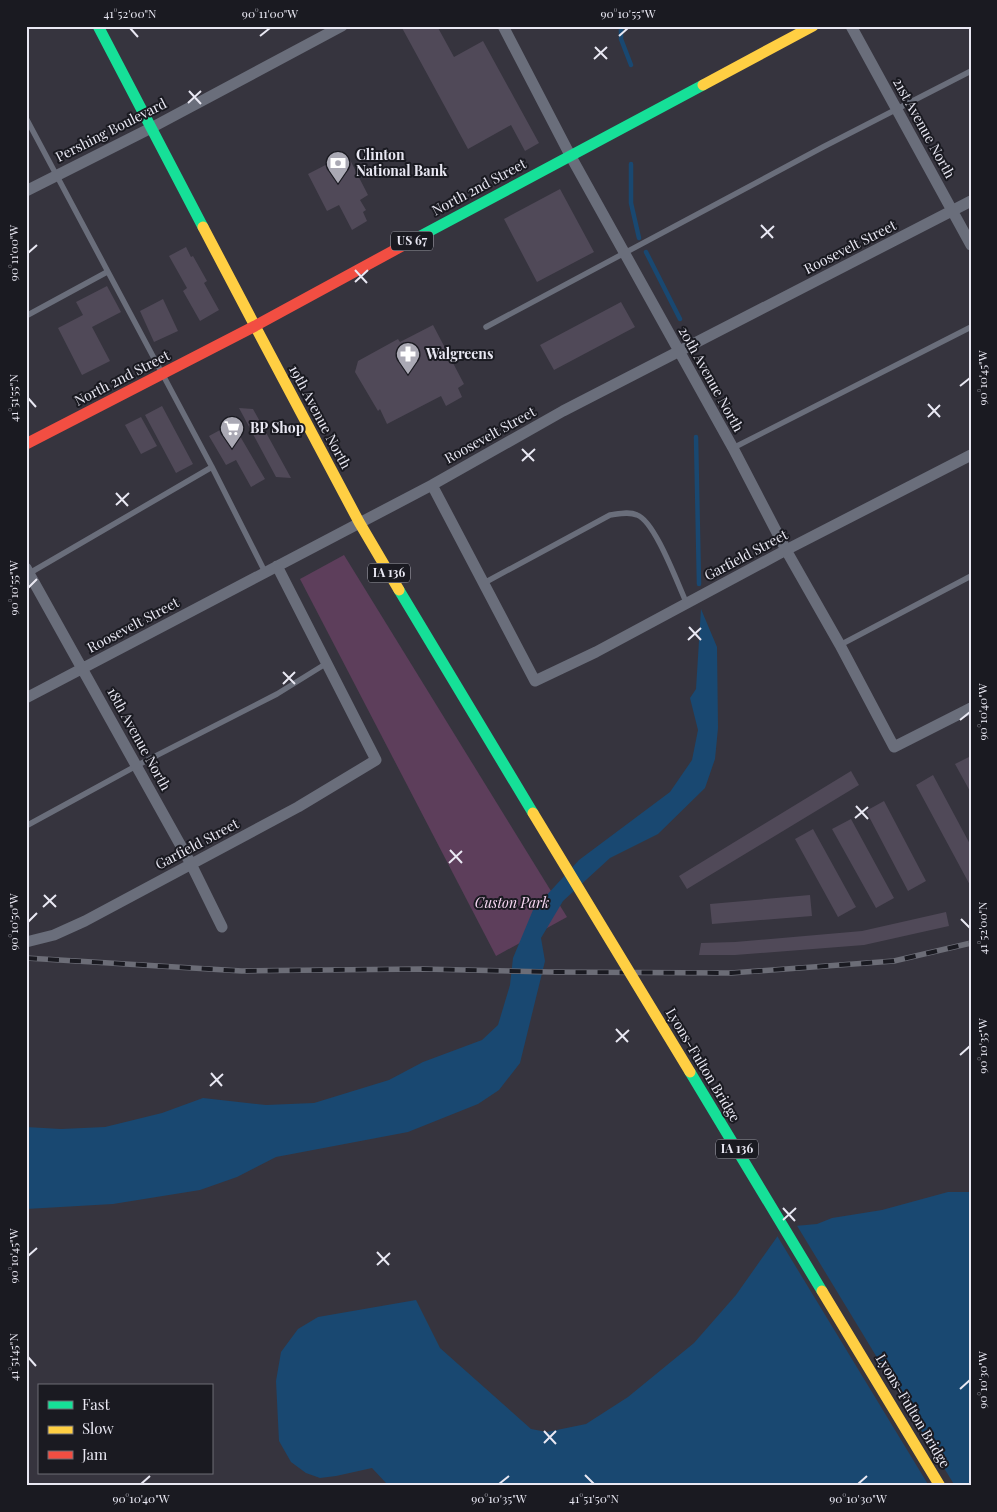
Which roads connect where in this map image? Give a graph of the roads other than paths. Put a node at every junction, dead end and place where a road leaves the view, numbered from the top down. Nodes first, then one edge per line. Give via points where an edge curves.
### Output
1 (98, 26) edge
2 (342, 26) edge
3 (503, 26) edge
4 (813, 26) edge
5 (851, 26) edge
6 (971, 71) edge
7 (896, 109) junction
8 (26, 118) edge
9 (151, 128) junction
10 (570, 155) junction
11 (56, 175) junction
12 (26, 191) edge
13 (971, 201) edge
14 (952, 211) junction
15 (971, 245) edge
16 (625, 254) junction
17 (107, 272) junction
18 (26, 316) edge
19 (255, 326) junction
20 (486, 327) dead end
21 (971, 327) edge
22 (678, 352) junction
23 (162, 374) junction
24 (26, 444) edge
25 (732, 448) junction
26 (971, 455) edge
27 (212, 467) junction
28 (432, 485) junction
29 (359, 522) junction
30 (786, 550) junction
31 (277, 566) junction
32 (27, 572) edge
33 (265, 572) junction
34 (971, 576) edge
35 (484, 583) junction
36 (686, 604) junction
37 (840, 645) junction
38 (327, 663) junction
39 (82, 669) junction
40 (26, 698) edge
41 (971, 708) edge
42 (136, 766) junction
43 (533, 813) joint
44 (26, 826) edge
45 (191, 864) junction
46 (222, 927) dead end
47 (26, 942) edge
48 (940, 1486) edge

1 - 9 main road, 19th Avenue North
2 - 9 street, Pershing Boulevard
3 - 10 street, 20th Avenue North
4 - 10 main road, North 2nd Street / US 67
5 - 7 street, 21st Avenue North
6 - 7 lane
7 - 14 street, 21st Avenue North
7 - 16 lane
8 - 11 lane
9 - 11 street, Pershing Boulevard
9 - 19 main road, 19th Avenue North
10 - 16 street, 20th Avenue North
10 - 19 main road, North 2nd Street / US 67
11 - 12 street, Pershing Boulevard
11 - 17 lane
13 - 14 street, Roosevelt Street
14 - 15 street, 21st Avenue North
14 - 22 street, Roosevelt Street
16 - 20 lane
16 - 22 street, 20th Avenue North
17 - 18 lane
17 - 23 lane
19 - 23 main road, North 2nd Street / US 67
19 - 29 main road, 19th Avenue North / IA 136
21 - 25 lane
22 - 25 street, 20th Avenue North
22 - 28 street, Roosevelt Street via 563,411
23 - 24 main road, North 2nd Street / US 67
23 - 27 lane
25 - 30 street, 20th Avenue North
26 - 30 street, Garfield Street
27 - 32 lane
27 - 33 lane
28 - 29 street, Roosevelt Street
28 - 35 street
29 - 31 street, Roosevelt Street
29 - 43 main road, 19th Avenue North / IA 136
30 - 36 street, Garfield Street
30 - 37 street, 20th Avenue North
31 - 33 street, Roosevelt Street
31 - 38 street
32 - 39 street, 18th Avenue North
33 - 39 street, Roosevelt Street
34 - 37 lane
35 - 36 lane via 610,515 625,513 638,515 659,539
35 - 36 street, Garfield Street via 535,681
37 - 41 street, 20th Avenue North via 894,747
38 - 42 lane via 277,694
38 - 45 street, Garfield Street via 376,760 298,807
39 - 40 street, Roosevelt Street
39 - 42 street, 18th Avenue North
42 - 44 lane
42 - 45 street, 18th Avenue North
43 - 48 main road, Lyons-Fulton Bridge / IA 136, bridge
45 - 46 street, 18th Avenue North
45 - 47 street, Garfield Street via 85,922

